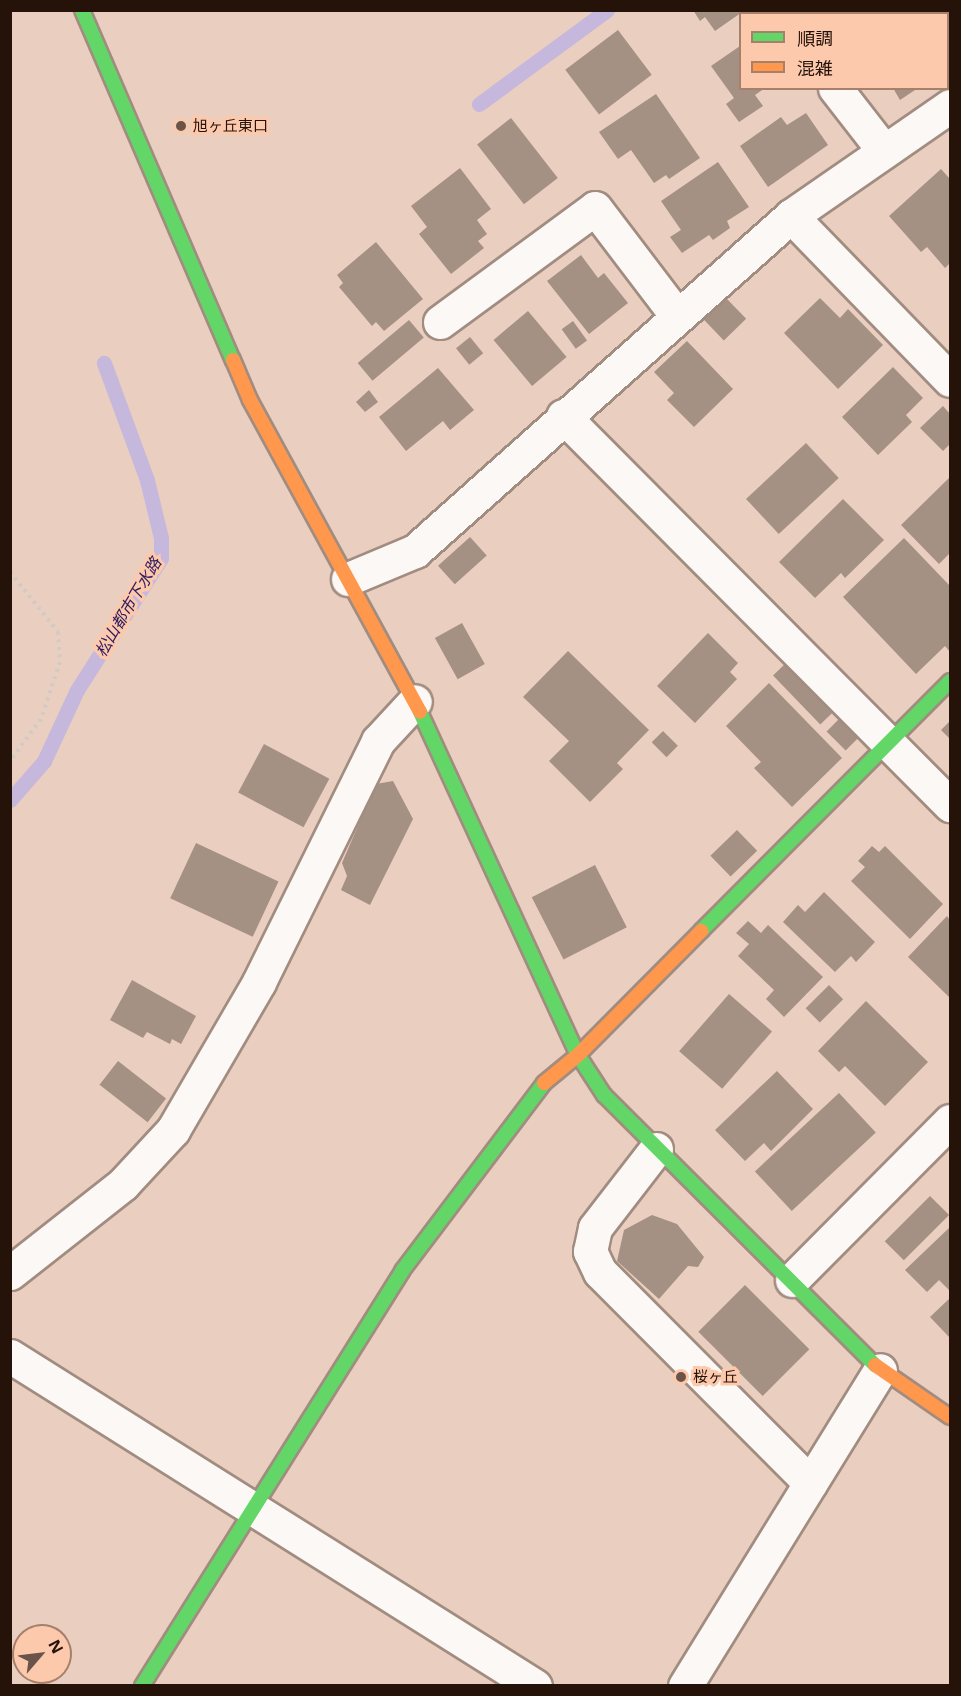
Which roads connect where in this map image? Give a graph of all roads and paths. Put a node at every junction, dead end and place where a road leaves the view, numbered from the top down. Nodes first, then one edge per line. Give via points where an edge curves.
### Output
1 (82, 10) edge
2 (837, 90) edge
3 (951, 105) edge
4 (884, 152) junction
5 (791, 216) junction
6 (676, 316) junction
7 (440, 322) dead end
8 (951, 380) edge
9 (563, 416) junction
10 (10, 572) edge
11 (348, 579) junction
12 (951, 681) edge
13 (415, 701) junction
14 (889, 742) junction
15 (10, 761) edge
16 (951, 805) edge
17 (578, 1055) junction
18 (951, 1121) edge
19 (656, 1149) junction
20 (10, 1273) edge
21 (792, 1280) junction
22 (10, 1356) edge
23 (880, 1371) junction
24 (951, 1417) edge
25 (810, 1483) junction
26 (255, 1508) junction
27 (142, 1686) edge
28 (535, 1686) edge
29 (685, 1686) edge

1 - 11 street via 250,400
2 - 4 street
3 - 4 street
4 - 5 street
5 - 6 street
5 - 8 street
6 - 7 street via 595,208
6 - 9 street
9 - 11 street via 415,551
9 - 14 street
10 - 15 path via 58,632 60,662 41,719
11 - 13 street
12 - 14 street
13 - 17 street
13 - 20 street via 378,741 259,982 173,1130 123,1184
14 - 16 street
14 - 17 street
17 - 19 street via 604,1095
17 - 26 street via 547,1078 402,1271
18 - 21 street
19 - 21 street
19 - 25 street via 595,1228 590,1251 600,1272
21 - 23 street
22 - 26 street
23 - 24 street
23 - 25 street
25 - 29 street
26 - 27 street
26 - 28 street

